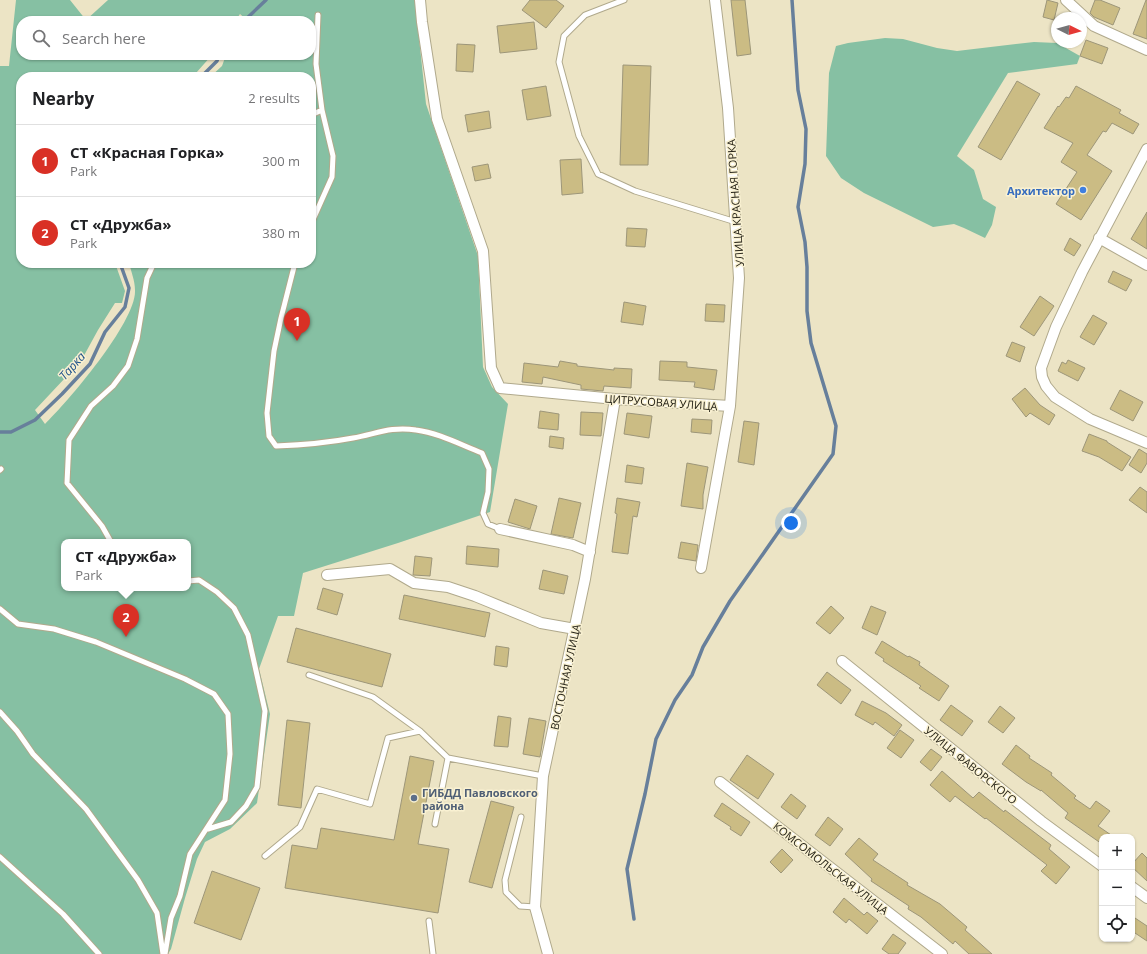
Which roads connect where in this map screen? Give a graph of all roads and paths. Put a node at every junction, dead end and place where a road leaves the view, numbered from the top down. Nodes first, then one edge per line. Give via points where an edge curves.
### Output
1 (420, 0) edge
2 (624, 0) edge
3 (715, 0) edge
4 (1066, 0) edge
5 (318, 15) dead end
6 (1147, 50) edge
7 (322, 110) junction
8 (316, 113) edge
9 (1147, 149) edge
10 (316, 215) edge
11 (736, 222) junction
12 (1099, 238) junction
13 (1147, 265) edge
14 (152, 268) edge
15 (294, 268) edge
16 (614, 399) junction
17 (730, 406) junction
18 (1147, 443) edge
19 (500, 529) joint
20 (109, 539) edge
21 (590, 552) junction
22 (701, 568) dead end
23 (327, 574) dead end
24 (191, 581) edge
25 (0, 609) edge
26 (575, 629) junction
27 (842, 661) dead end
28 (308, 675) dead end
29 (0, 712) edge
30 (420, 731) junction
31 (448, 758) junction
32 (543, 776) junction
33 (720, 782) dead end
34 (521, 817) dead end
35 (435, 824) dead end
36 (208, 829) junction
37 (265, 856) dead end
38 (0, 857) edge
39 (1099, 864) edge
40 (1135, 890) edge
41 (1147, 898) edge
42 (534, 907) junction
43 (429, 921) dead end
44 (99, 954) edge
45 (164, 954) edge
46 (433, 954) edge
47 (548, 954) edge
48 (942, 954) edge

1 - 16 street, ЦИТРУСОВАЯ УЛИЦА via 438,119 483,251 491,368 500,388
2 - 11 lane via 585,15 564,36 559,62 579,136 598,174 635,190
3 - 11 street, УЛИЦА КРАСНАЯ ГОРКА via 728,108
4 - 6 street via 1094,26
5 - 7 lane via 316,64
7 - 8 lane
7 - 10 lane via 333,156 332,176
9 - 12 street
11 - 17 street, УЛИЦА КРАСНАЯ ГОРКА via 739,278
12 - 13 street
12 - 18 street via 1056,328 1041,368 1042,377 1055,397 1090,419
14 - 20 lane via 147,278 137,339 128,366 113,386 91,406 69,440 67,483 102,526
15 - 19 lane via 274,351 267,413 269,436 276,446 353,438 394,428 417,430 444,438 482,453 489,469 488,492 483,513 488,524
16 - 17 street, ЦИТРУСОВАЯ УЛИЦА
16 - 21 street, ВОСТОЧНАЯ УЛИЦА
17 - 22 street, ЦИТРУСОВАЯ УЛИЦА
19 - 21 street via 572,545
21 - 26 street, ВОСТОЧНАЯ УЛИЦА
23 - 26 street via 390,569 414,584 448,588 475,596 541,623
24 - 36 lane via 199,580 234,608 248,635 265,711 257,787 246,806 231,822
25 - 36 lane via 18,624 54,629 96,642 185,679 214,694 228,714 230,754 225,800
26 - 32 street, ВОСТОЧНАЯ УЛИЦА
27 - 39 street, УЛИЦА ФАВОРСКОГО via 1041,821
28 - 30 lane via 373,697
29 - 45 lane via 33,754 86,809 138,880 157,913
30 - 31 lane
30 - 37 lane via 388,738 370,804 317,789 300,827
31 - 32 lane
31 - 35 lane
32 - 42 street, ВОСТОЧНАЯ УЛИЦА
33 - 48 street, КОМСОМОЛЬСКАЯ УЛИЦА
34 - 42 lane via 505,880 506,892 520,906
36 - 45 lane via 190,854 180,896 171,918
38 - 44 lane via 63,914
40 - 41 street
42 - 47 street, ВОСТОЧНАЯ УЛИЦА
43 - 46 lane

